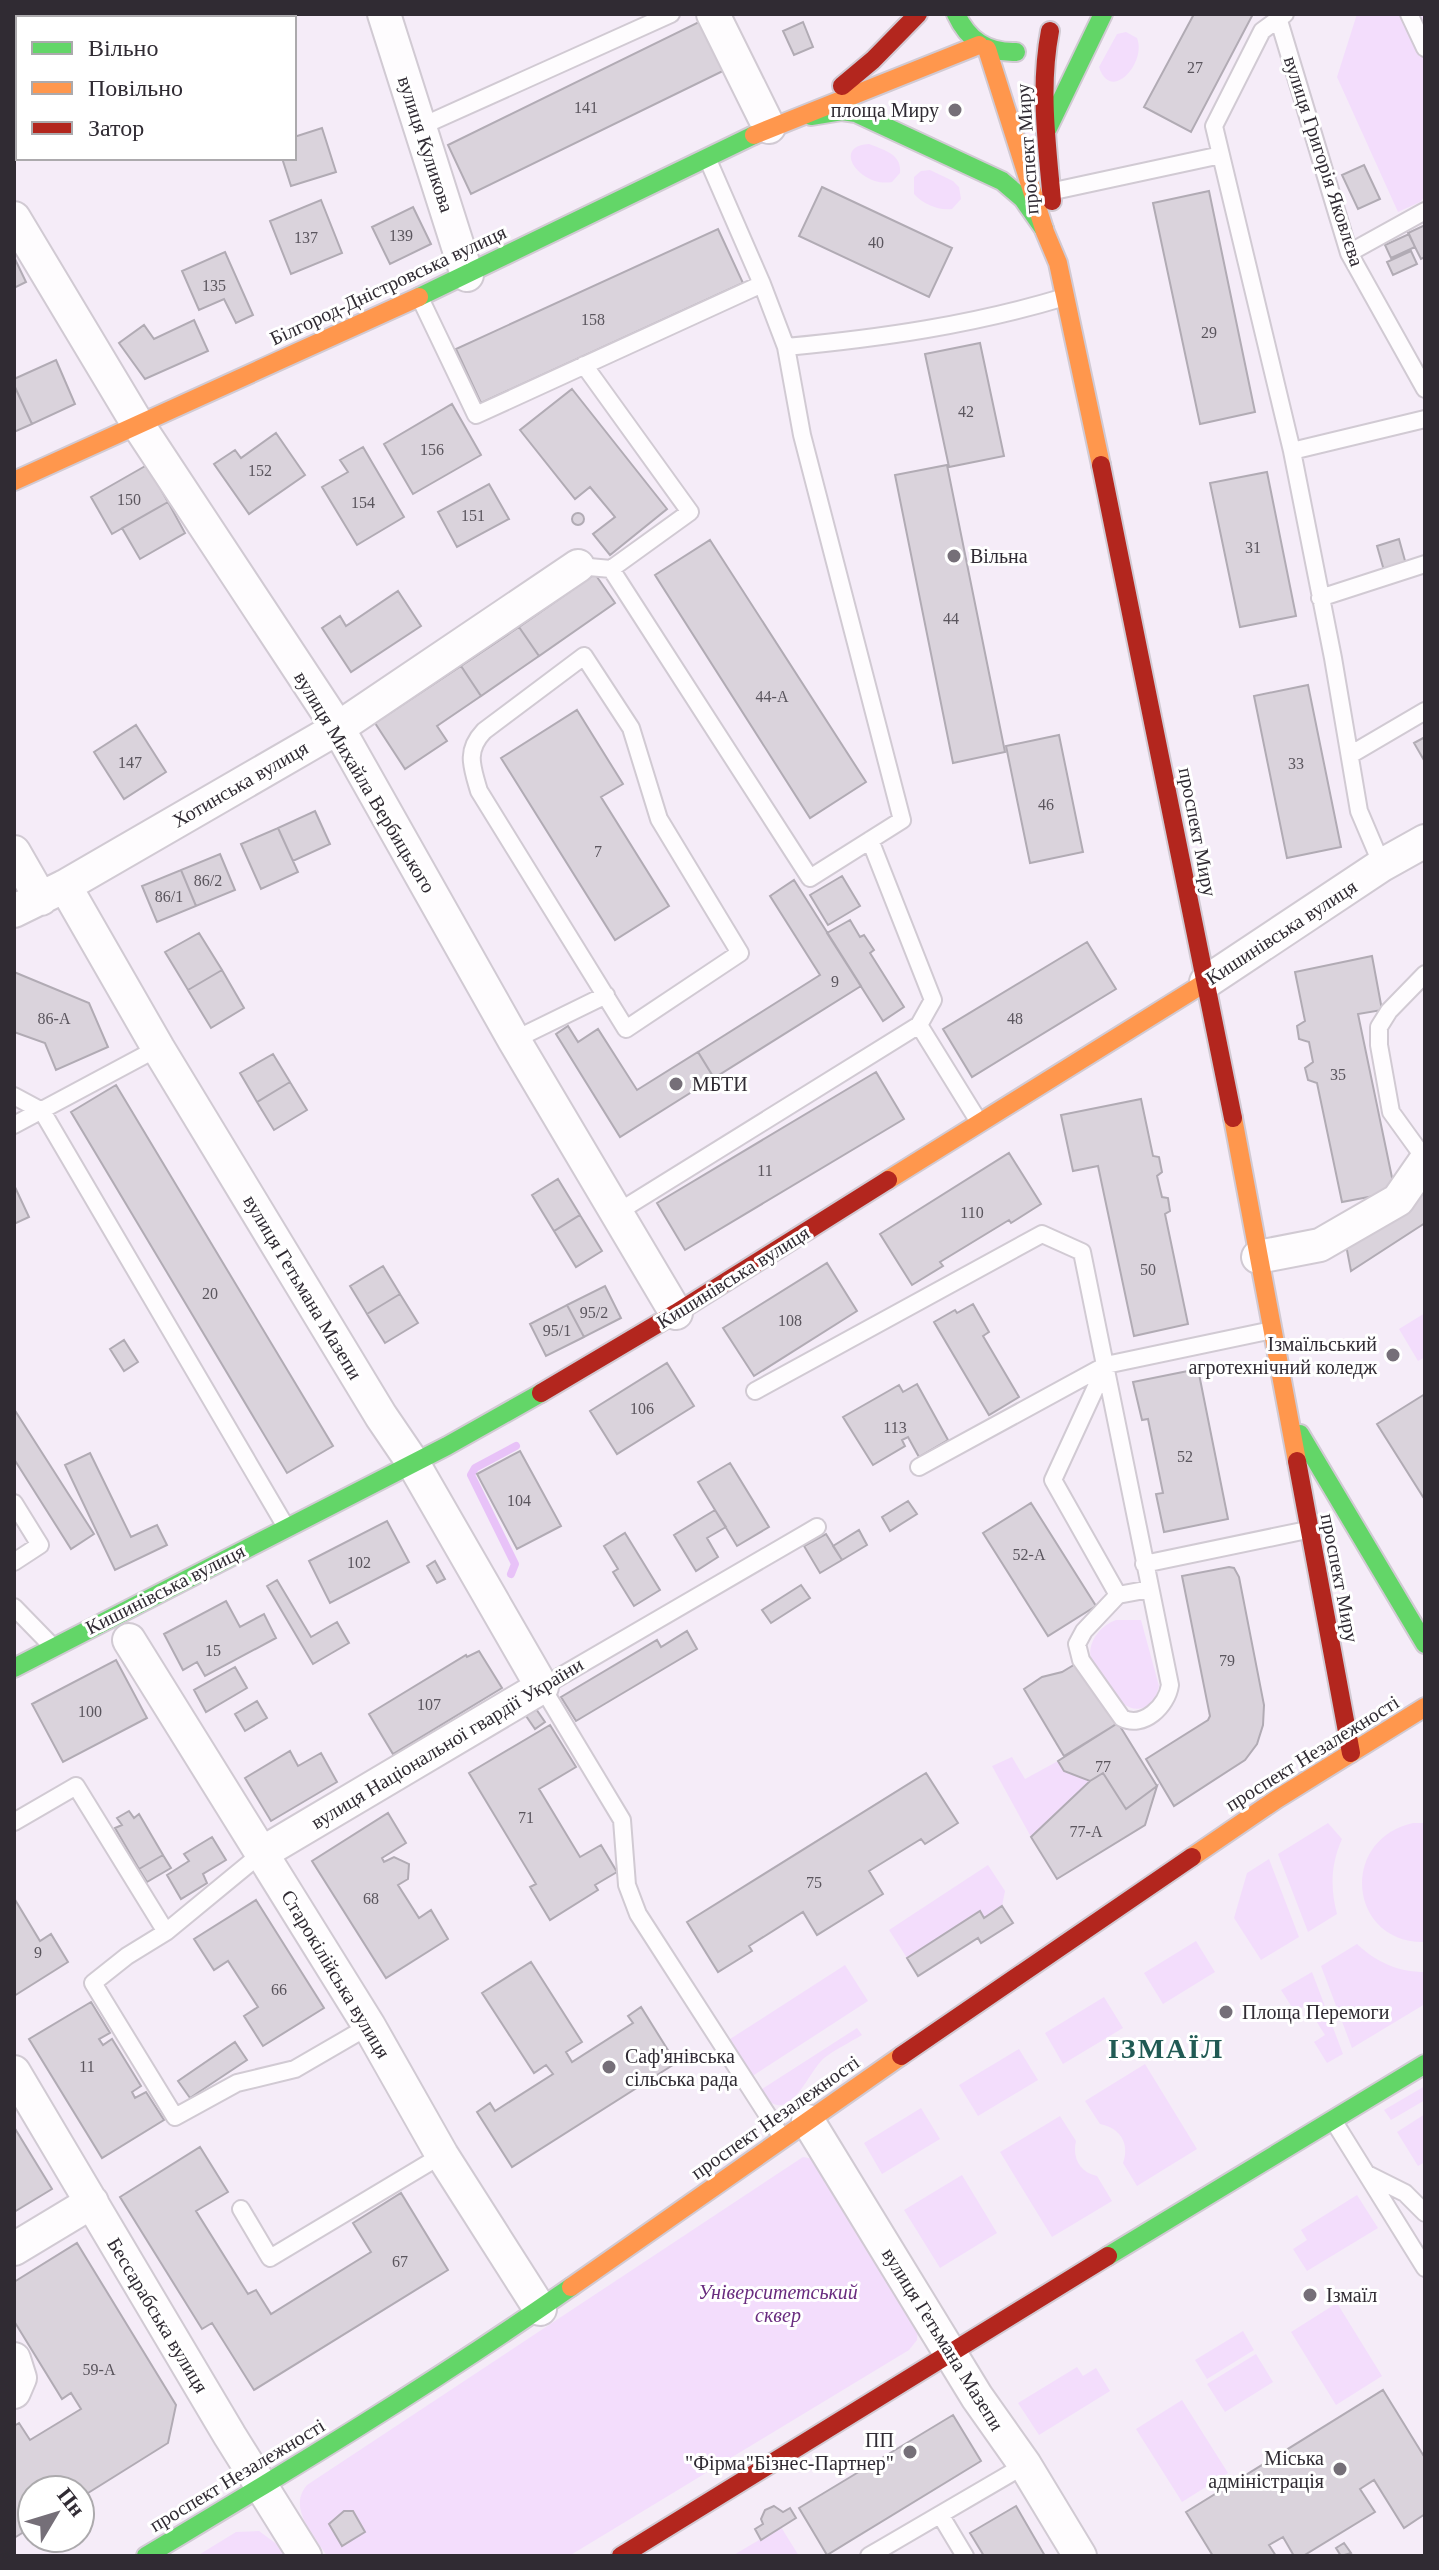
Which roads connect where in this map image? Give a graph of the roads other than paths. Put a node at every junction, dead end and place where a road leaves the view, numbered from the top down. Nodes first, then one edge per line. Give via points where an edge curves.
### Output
1 (384, 14) edge
2 (671, 14) edge
3 (713, 14) edge
4 (901, 14) edge
5 (918, 14) edge
6 (956, 14) edge
7 (1103, 14) edge
8 (1409, 14) edge
9 (1280, 15) edge
10 (1056, 19) edge
11 (983, 47) junction
12 (1425, 48) edge
13 (884, 49) junction
14 (773, 125) junction
15 (420, 127) junction
16 (1048, 128) junction
17 (1221, 155) junction
18 (707, 159) junction
19 (1052, 192) junction
20 (1425, 211) edge
21 (14, 218) edge
22 (1045, 232) junction
23 (1349, 253) junction
24 (1058, 263) junction
25 (467, 275) junction
26 (762, 284) junction
27 (419, 297) junction
28 (1067, 297) junction
29 (786, 347) junction
30 (584, 365) junction
31 (1425, 389) edge
32 (1425, 419) edge
33 (137, 423) junction
34 (1292, 451) junction
35 (14, 481) edge
36 (1425, 564) edge
37 (578, 566) joint
38 (611, 569) junction
39 (1320, 598) junction
40 (1425, 711) edge
41 (338, 728) junction
42 (1350, 755) junction
43 (870, 840) junction
44 (1425, 841) edge
45 (14, 852) edge
46 (1382, 865) junction
47 (40, 899) edge
48 (1425, 974) edge
49 (1206, 982) junction
50 (606, 995) junction
51 (919, 1025) junction
52 (514, 1040) junction
53 (158, 1048) junction
54 (14, 1096) edge
55 (42, 1111) junction
56 (979, 1123) junction
57 (14, 1125) edge
58 (1425, 1160) edge
59 (618, 1212) junction
60 (1258, 1257) junction
61 (676, 1313) junction
62 (1272, 1330) junction
63 (1106, 1365) junction
64 (755, 1391) dead end
65 (1287, 1411) junction
66 (413, 1463) junction
67 (919, 1467) dead end
68 (14, 1503) edge
69 (817, 1527) dead end
70 (287, 1528) junction
71 (1307, 1530) junction
72 (14, 1562) edge
73 (1144, 1564) junction
74 (1150, 1589) junction
75 (1118, 1595) junction
76 (14, 1607) edge
77 (1425, 1644) edge
78 (133, 1646) dead end
79 (53, 1647) junction
80 (14, 1668) edge
81 (542, 1687) junction
82 (1425, 1707) edge
83 (1351, 1753) junction
84 (14, 1822) edge
85 (262, 1853) junction
86 (166, 1932) junction
87 (369, 2026) junction
88 (1425, 2064) edge
89 (14, 2072) edge
90 (1333, 2120) junction
91 (795, 2129) junction
92 (442, 2155) junction
93 (1367, 2174) junction
94 (92, 2202) junction
95 (241, 2209) dead end
96 (1425, 2213) edge
97 (14, 2249) edge
98 (1425, 2268) edge
99 (540, 2309) junction
100 (950, 2352) junction
101 (14, 2359) edge
102 (14, 2392) edge
103 (1025, 2465) junction
104 (261, 2486) junction
105 (941, 2516) junction
106 (146, 2556) edge
107 (305, 2556) edge
108 (621, 2556) edge
109 (869, 2556) edge
110 (965, 2556) edge
111 (1080, 2556) edge

1 - 15 street, вулиця Куликова
2 - 15 lane
3 - 14 street
4 - 13 main road
5 - 13 main road, Білгород-Дністровська вулиця
6 - 11 main road via 962,29
7 - 16 main road
8 - 12 lane
9 - 17 lane via 1262,31 1214,126
9 - 23 lane, вулиця Григорія Яковлєва
10 - 11 main road via 1038,42 1025,49 1002,52
10 - 16 main road, проспект Миру via 1045,56
11 - 14 main road, Білгород-Дністровська вулиця
11 - 22 main road, проспект Миру
13 - 14 main road, Білгород-Дністровська вулиця via 850,80
14 - 18 main road, Білгород-Дністровська вулиця
14 - 22 main road via 842,111 871,119 1004,182 1031,206
15 - 25 street, вулиця Куликова
16 - 19 main road, проспект Миру
17 - 19 lane
17 - 34 lane
18 - 25 main road, Білгород-Дністровська вулиця
18 - 26 lane
19 - 24 main road, проспект Миру
20 - 23 lane
21 - 33 street, вулиця Михайла Вербицького
22 - 24 main road, проспект Миру
23 - 31 lane, вулиця Григорія Яковлєва
24 - 28 main road, проспект Миру
25 - 27 main road, Білгород-Дністровська вулиця
26 - 29 lane
26 - 30 lane
27 - 30 lane via 476,415
27 - 33 main road, Білгород-Дністровська вулиця
28 - 29 lane via 1003,316 882,338
28 - 49 main road, проспект Миру
29 - 43 lane via 802,435 902,820
30 - 38 lane via 690,512
32 - 34 lane
33 - 35 main road, Білгород-Дністровська вулиця
33 - 41 street, вулиця Михайла Вербицького
34 - 39 lane
36 - 39 lane
37 - 38 lane
37 - 41 street, Хотинська вулиця
38 - 43 lane via 810,878
39 - 42 lane
40 - 42 lane
41 - 47 street, Хотинська вулиця
41 - 52 street, вулиця Михайла Вербицького
42 - 46 lane via 1359,811
43 - 51 lane via 933,1000
44 - 46 street, Кишинівська вулиця
45 - 47 street, вулиця Гетьмана Мазепи
46 - 49 street, Кишинівська вулиця
47 - 53 street, вулиця Гетьмана Мазепи
48 - 58 lane via 1379,1027 1391,1112
49 - 56 main road, Кишинівська вулиця
49 - 60 main road, проспект Миру
50 - 50 lane via 626,1029 740,953 659,819 631,728 584,656 484,731 474,741 472,763 479,791
50 - 52 lane
51 - 56 lane
51 - 59 lane
52 - 59 street, вулиця Михайла Вербицького
53 - 55 lane
53 - 66 street, вулиця Гетьмана Мазепи
54 - 55 lane
55 - 57 lane
55 - 70 lane
56 - 61 main road, Кишинівська вулиця
58 - 60 street via 1398,1200 1320,1245
59 - 61 street, вулиця Михайла Вербицького
60 - 62 main road, проспект Миру
61 - 66 main road, Кишинівська вулиця
62 - 63 lane
62 - 65 main road, проспект Миру
63 - 64 lane via 1082,1252 1042,1234
63 - 67 lane
63 - 73 lane
63 - 75 lane via 1053,1480
65 - 71 main road, проспект Миру
65 - 77 main road, проспект Миру
66 - 70 main road, Кишинівська вулиця
66 - 81 street, вулиця Гетьмана Мазепи
68 - 72 lane via 40,1545
69 - 81 lane, вулиця Національної гвардії України
70 - 79 main road, Кишинівська вулиця
71 - 73 lane
71 - 83 main road, проспект Миру
73 - 74 lane
74 - 75 lane
74 - 75 lane via 1170,1685 1162,1706 1138,1722 1122,1718 1081,1660 1077,1644
76 - 79 lane
78 - 85 street, Старокілійська вулиця
79 - 80 main road, Кишинівська вулиця
81 - 85 street, вулиця Національної гвардії України
81 - 91 lane via 622,1820 627,1885 638,1914
82 - 83 main road, проспект Незалежності
83 - 91 main road, проспект Незалежності
84 - 86 lane via 76,1786
85 - 86 lane, вулиця Національної гвардії України
85 - 87 street, Старокілійська вулиця
86 - 87 lane, вулиця Національної гвардії України via 93,1983 175,2117 237,2083 295,2069
87 - 92 street, Старокілійська вулиця
88 - 90 main road
89 - 94 street, Бессарабська вулиця
90 - 93 lane
90 - 100 main road
91 - 99 main road, проспект Незалежності
91 - 100 street, вулиця Гетьмана Мазепи
92 - 95 lane via 270,2258
92 - 99 street, Старокілійська вулиця
93 - 96 lane via 1405,2193
93 - 98 lane
94 - 97 street
94 - 104 street, Бессарабська вулиця
99 - 104 main road, проспект Незалежності
100 - 103 street, вулиця Гетьмана Мазепи
100 - 108 main road
101 - 102 street via 20,2378
103 - 105 lane
103 - 111 street, вулиця Гетьмана Мазепи
104 - 106 main road, проспект Незалежності
104 - 107 street, Бессарабська вулиця
105 - 109 lane
105 - 110 lane

